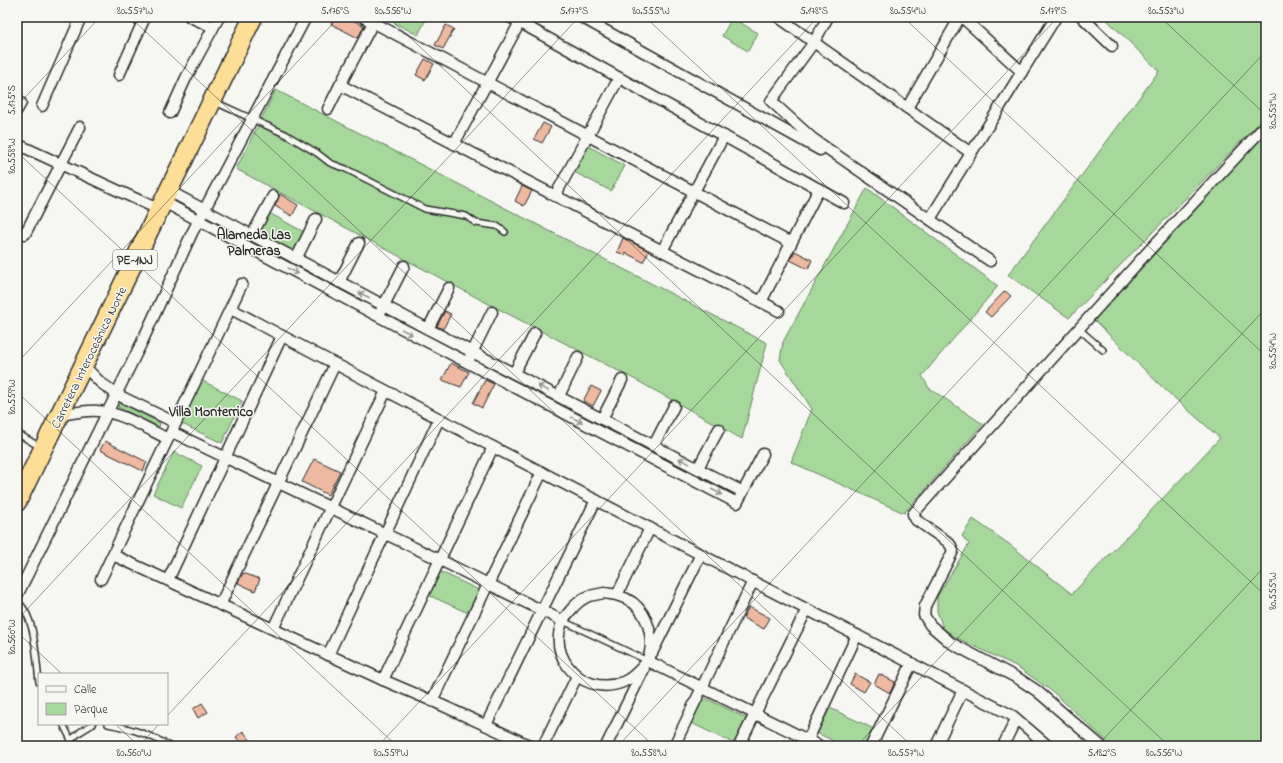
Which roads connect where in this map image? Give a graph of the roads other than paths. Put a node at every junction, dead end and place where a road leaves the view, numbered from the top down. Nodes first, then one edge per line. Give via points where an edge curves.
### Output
1 (81, 17) edge
2 (145, 17) edge
3 (190, 17) edge
4 (219, 17) edge
5 (253, 17) edge
6 (306, 17) edge
7 (363, 17) edge
8 (510, 17) edge
9 (778, 17) edge
10 (828, 17) edge
11 (961, 17) edge
12 (1056, 17) edge
13 (1082, 17) edge
14 (586, 18) edge
15 (375, 20) edge
16 (520, 22) junction
17 (213, 27) junction
18 (814, 42) junction
19 (1112, 46) dead end
20 (1022, 72) junction
21 (119, 75) dead end
22 (619, 78) junction
23 (487, 82) junction
24 (340, 85) junction
25 (213, 100) junction
26 (42, 106) dead end
27 (907, 108) junction
28 (328, 109) dead end
29 (170, 113) dead end
30 (251, 119) junction
31 (1266, 125) edge
32 (80, 127) dead end
33 (588, 135) junction
34 (724, 136) junction
35 (17, 144) edge
36 (454, 144) junction
37 (971, 153) junction
38 (62, 165) junction
39 (867, 176) junction
40 (819, 189) junction
41 (694, 191) junction
42 (273, 196) dead end
43 (555, 196) junction
44 (164, 201) junction
45 (844, 203) dead end
46 (204, 210) junction
47 (316, 219) dead end
48 (930, 219) junction
49 (199, 220) junction
50 (17, 230) edge
51 (506, 232) dead end
52 (252, 235) junction
53 (359, 243) dead end
54 (791, 243) junction
55 (662, 251) junction
56 (296, 259) junction
57 (990, 261) dead end
58 (404, 266) dead end
59 (339, 282) junction
60 (242, 284) dead end
61 (449, 288) dead end
62 (761, 302) junction
63 (384, 306) junction
64 (230, 309) junction
65 (779, 311) dead end
66 (492, 312) dead end
67 (378, 316) junction
68 (428, 329) junction
69 (1078, 329) junction
70 (535, 333) dead end
71 (282, 336) junction
72 (1103, 350) dead end
73 (473, 352) junction
74 (578, 357) dead end
75 (467, 363) junction
76 (334, 364) junction
77 (84, 366) junction
78 (514, 373) junction
79 (622, 380) dead end
80 (386, 391) junction
81 (116, 394) junction
82 (558, 396) junction
83 (674, 406) dead end
84 (107, 412) junction
85 (60, 415) junction
86 (439, 418) junction
87 (602, 419) junction
88 (719, 429) dead end
89 (172, 431) junction
90 (17, 433) edge
91 (654, 446) junction
92 (493, 447) junction
93 (43, 448) junction
94 (763, 454) dead end
95 (226, 457) junction
96 (698, 468) junction
97 (542, 472) junction
98 (278, 482) junction
99 (743, 492) junction
100 (596, 500) junction
101 (17, 502) edge
102 (331, 507) junction
103 (650, 528) junction
104 (385, 533) junction
105 (701, 554) junction
106 (112, 555) junction
107 (440, 560) junction
108 (101, 579) dead end
109 (168, 580) junction
110 (753, 582) junction
111 (488, 584) junction
112 (617, 595) junction
113 (17, 596) edge
114 (17, 601) edge
115 (220, 605) junction
116 (806, 609) junction
117 (542, 611) junction
118 (563, 622) junction
119 (273, 629) junction
120 (857, 635) junction
121 (328, 655) junction
122 (648, 661) junction
123 (912, 663) junction
124 (38, 675) edge
125 (577, 676) junction
126 (383, 680) junction
127 (702, 688) junction
128 (963, 690) junction
129 (432, 701) junction
130 (755, 714) junction
131 (1016, 719) junction
132 (64, 725) edge
133 (91, 725) edge
134 (112, 725) edge
135 (486, 725) junction
136 (71, 740) junction
137 (807, 743) edge
138 (74, 746) edge
139 (169, 746) edge
140 (531, 746) edge
141 (543, 746) edge
142 (606, 746) edge
143 (674, 746) edge
144 (739, 746) edge
145 (820, 746) edge
146 (871, 746) edge
147 (936, 746) edge
148 (1003, 746) edge
149 (1048, 746) edge
150 (1101, 746) edge

1 - 26 street
2 - 21 street
3 - 17 street
4 - 17 street
5 - 25 highway, Carretera Interoceánica Norte / PE-1NJ
6 - 30 street
7 - 15 street
8 - 16 street
9 - 18 street
10 - 18 street
11 - 20 street
11 - 27 street
12 - 20 street
13 - 19 street
14 - 39 street
15 - 23 street
15 - 24 street
16 - 22 street
16 - 23 street
17 - 29 street
18 - 27 street
18 - 39 street via 771,101 812,138
20 - 37 street
22 - 33 street
22 - 34 street
23 - 33 street
23 - 36 street
24 - 28 street
24 - 36 street
25 - 30 lane
25 - 44 highway, Carretera Interoceánica Norte / PE-1NJ
27 - 37 street
30 - 46 street
30 - 51 lane via 285,134 330,163 425,209 466,216 476,223 497,226
31 - 69 street
32 - 38 street
33 - 41 street
33 - 43 street
34 - 40 street
34 - 41 street
35 - 38 street
36 - 43 street
37 - 48 street
38 - 44 street
38 - 50 street via 25,234
39 - 48 street
40 - 45 street
40 - 54 street
41 - 54 street
41 - 55 street
42 - 52 street
43 - 55 street
44 - 46 street
44 - 49 street
44 - 77 highway, Carretera Interoceánica Norte / PE-1NJ
46 - 49 street
46 - 52 street
47 - 56 street
48 - 57 street
49 -> 67 street
49 - 81 street
52 - 56 street
53 - 59 street
54 - 62 street
55 - 62 street
56 - 59 street
58 - 63 street
63 -> 59 street
60 - 64 street
61 - 68 street
62 - 65 street
63 - 67 street
63 - 68 street
64 - 71 street
64 - 89 street
66 - 73 street
67 -> 75 street
68 - 73 street
69 - 72 lane
69 - 150 street via 913,514 916,520 948,542 953,551 925,606 924,616 930,625 951,643 1037,691
70 - 78 street
71 - 76 street
71 - 95 street
73 - 75 street
73 - 78 street
74 - 82 street
75 -> 99 street via 737,503
76 - 80 street
76 - 98 street
77 - 81 street via 101,384
77 - 85 highway, Carretera Interoceánica Norte / PE-1NJ
82 -> 78 street
79 - 87 street
80 - 86 street
80 - 102 street
81 - 84 street
81 - 89 street
82 - 87 street
83 - 91 street
84 - 85 street via 90,411
84 - 89 street via 136,424
84 - 113 street
85 - 93 highway, Carretera Interoceánica Norte / PE-1NJ
86 - 92 street
86 - 104 street
87 - 91 street
88 - 96 street
89 - 95 street
89 - 106 street
90 - 93 lane
96 -> 91 street
92 - 97 street
92 - 107 street
93 - 101 highway, Carretera Interoceánica Norte / PE-1NJ
94 - 99 street
95 - 98 street
95 - 109 street
96 - 99 street
97 - 100 street
97 - 111 street
98 - 102 street
98 - 115 street
100 - 103 street
100 - 117 street
102 - 104 street
102 - 119 street
103 - 105 street
103 - 112 street
104 - 107 street
104 - 121 street
105 - 110 street
105 - 122 street
106 - 108 street
106 - 109 street
107 - 111 street
107 - 126 street
109 - 115 street
110 - 116 street
110 - 127 street
111 - 117 street
111 - 129 street
112 - 118 street via 604,593 588,597 576,604
112 - 122 street via 634,603 644,615 650,630 651,646
114 - 124 lane via 28,615
115 - 119 street
116 - 120 street
116 - 130 street
117 - 118 street
117 - 135 street
118 - 122 lane
118 - 125 street via 559,643 562,657
119 - 121 street
120 - 123 street
120 - 137 street
121 - 126 street
122 - 125 street via 636,674 623,682 609,686 594,684
122 - 127 street
122 - 142 street
123 - 128 street
123 - 146 street
125 - 141 street
126 - 129 street
127 - 130 street
127 - 143 street
128 - 131 street
128 - 147 street
129 - 135 street
130 - 137 street
130 - 144 street
131 - 148 street
131 - 149 street
132 - 136 lane
133 - 136 lane
134 - 139 lane via 144,733
135 - 140 street
136 - 138 lane
137 - 145 street

